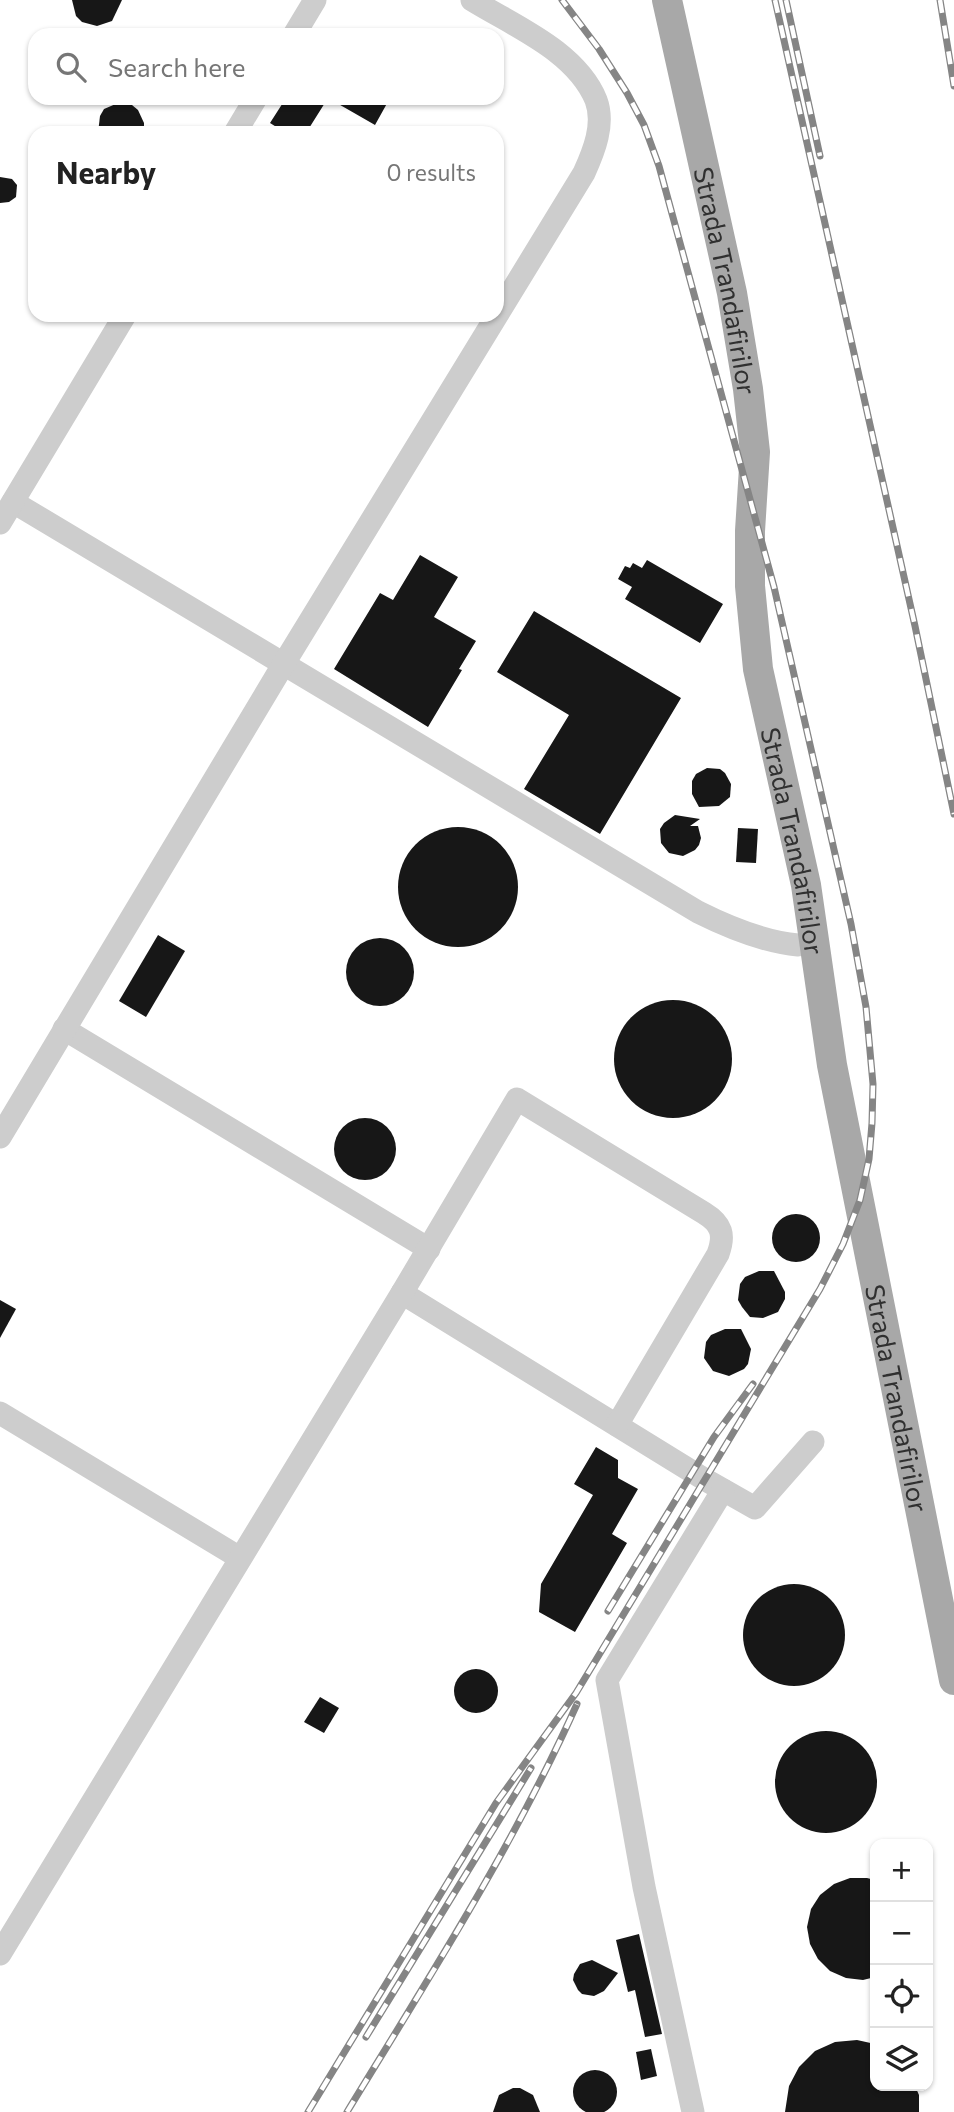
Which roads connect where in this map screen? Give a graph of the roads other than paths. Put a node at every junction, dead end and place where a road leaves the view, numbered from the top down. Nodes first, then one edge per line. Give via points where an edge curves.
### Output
1 (316, 0) edge
2 (472, 0) edge
3 (667, 0) edge
4 (298, 28) edge
5 (252, 105) edge
6 (239, 126) edge
7 (504, 304) edge
8 (121, 322) edge
9 (493, 322) edge
10 (13, 502) junction
11 (0, 523) edge
12 (283, 665) junction
13 (798, 945) dead end
14 (64, 1029) junction
15 (0, 1137) edge
16 (429, 1249) junction
17 (402, 1293) junction
18 (0, 1413) edge
19 (617, 1425) junction
20 (813, 1442) dead end
21 (723, 1490) junction
22 (240, 1558) junction
23 (954, 1679) edge
24 (0, 1954) edge
25 (693, 2112) edge

1 - 4 lane
2 - 7 lane via 554,50 577,72 596,101 599,118 598,136 584,173
3 - 23 main road, Strada Trandafirilor via 732,293 750,403 755,452 750,586 758,668 806,885 832,1065
5 - 6 lane
8 - 10 lane
9 - 12 lane
10 - 11 lane
10 - 12 lane
12 - 13 lane via 698,912 774,942
12 - 14 lane
14 - 15 lane
14 - 16 lane
16 - 17 lane
16 - 19 lane via 517,1099 713,1219 722,1233 718,1254
17 - 19 lane
17 - 22 lane
18 - 22 lane
19 - 21 lane
20 - 21 lane via 755,1508
21 - 25 lane via 607,1680 644,1887
22 - 24 lane

